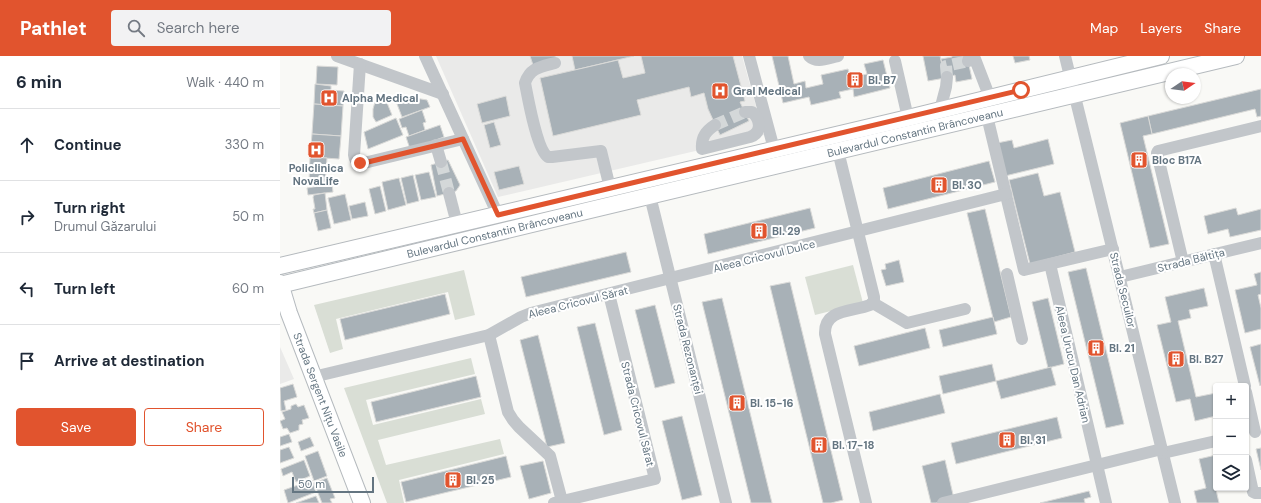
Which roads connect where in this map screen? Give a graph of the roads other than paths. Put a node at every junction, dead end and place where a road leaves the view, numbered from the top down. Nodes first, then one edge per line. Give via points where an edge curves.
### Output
1 (337, 56) edge
2 (425, 56) edge
3 (749, 56) edge
4 (809, 56) edge
5 (838, 56) edge
6 (1065, 56) edge
7 (1161, 56) edge
8 (1236, 56) edge
9 (968, 60) dead end
10 (895, 61) dead end
11 (555, 63) dead end
12 (360, 64) junction
13 (946, 77) tunnel mouth
14 (1071, 78) junction
15 (443, 94) junction
16 (1075, 94) junction
17 (990, 98) junction
18 (940, 110) junction
19 (745, 112) dead end
20 (987, 116) junction
21 (908, 118) junction
22 (715, 125) tunnel mouth
23 (1261, 126) edge
24 (463, 139) junction
25 (436, 145) junction
26 (702, 149) junction
27 (774, 149) junction
28 (838, 151) junction
29 (441, 162) tunnel mouth
30 (706, 166) junction
31 (710, 181) junction
32 (610, 188) junction
33 (449, 192) tunnel mouth
34 (1006, 194) junction
35 (650, 196) junction
36 (498, 215) junction
37 (457, 224) junction
38 (858, 232) junction
39 (1261, 243) edge
40 (1113, 249) junction
41 (1214, 254) junction
42 (1183, 262) junction
43 (1050, 264) junction
44 (280, 266) edge
45 (1007, 274) dead end
46 (1120, 277) junction
47 (671, 279) junction
48 (280, 284) edge
49 (609, 294) junction
50 (873, 303) junction
51 (965, 309) dead end
52 (489, 335) junction
53 (1022, 339) dead end
54 (313, 377) junction
55 (1244, 383) edge
56 (1249, 407) edge
57 (1254, 432) edge
58 (1213, 442) edge
59 (1162, 451) junction
60 (1097, 465) junction
61 (1249, 474) edge
62 (1261, 493) edge
63 (558, 502) edge
64 (362, 503) edge
65 (726, 503) edge
66 (866, 503) edge
67 (944, 503) edge
68 (1106, 503) edge
69 (1175, 503) edge

1 - 12 street
2 - 15 street
3 - 27 street
4 - 5 street via 813,60
6 - 14 street, Strada Secuilor
7 - 14 main road, Bulevardul Constantin Brâncoveanu
8 - 16 main road, Bulevardul Constantin Brâncoveanu
9 - 17 street via 975,59
10 - 21 street
11 - 32 street via 532,71 525,83 542,152 552,157 601,150
12 - 15 street
12 - 25 street via 354,155 356,160 360,163 368,162
13 - 18 street
14 - 16 street, Strada Secuilor
14 - 17 main road, Bulevardul Constantin Brâncoveanu
15 - 24 street
16 - 20 main road, Bulevardul Constantin Brâncoveanu
16 - 40 street, Strada Secuilor
17 - 18 main road, Bulevardul Constantin Brâncoveanu
18 - 21 main road, Bulevardul Constantin Brâncoveanu
19 - 26 street via 752,112 756,117 759,126 756,134 750,138
20 - 28 main road, Bulevardul Constantin Brâncoveanu
20 - 34 street
21 - 27 main road, Bulevardul Constantin Brâncoveanu
22 - 26 street via 704,135
23 - 42 street via 1158,151
24 - 25 street
24 - 36 street
25 - 29 street
26 - 30 street
27 - 30 main road, Bulevardul Constantin Brâncoveanu
28 - 31 main road, Bulevardul Constantin Brâncoveanu
28 - 38 street
30 - 31 main road
30 - 32 main road, Bulevardul Constantin Brâncoveanu
31 - 35 main road, Bulevardul Constantin Brâncoveanu
32 - 36 main road, Bulevardul Constantin Brâncoveanu
33 - 37 street
34 - 38 street, Aleea Cricovul Dulce
34 - 43 street via 1024,270
35 - 47 street, Strada Rezonanței
35 - 48 main road, Bulevardul Constantin Brâncoveanu
36 - 37 main road, Bulevardul Constantin Brâncoveanu
37 - 44 main road, Bulevardul Constantin Brâncoveanu
38 - 47 street, Aleea Cricovul Dulce
38 - 50 street via 874,297
39 - 41 street, Strada Băltița
40 - 43 street
40 - 46 street, Strada Secuilor
41 - 42 street, Strada Băltița
41 - 55 street
42 - 46 street, Strada Băltița
43 - 60 street, Aleea Urucu Dan Adrian
45 - 53 street
46 - 59 street, Strada Secuilor
47 - 49 street, Aleea Cricovul Sărat
47 - 65 street, Strada Rezonanței
48 - 54 main road, Strada Sergent Nițu Vasile
49 - 52 street, Aleea Cricovul Sărat via 521,317
49 - 63 street, Strada Cricovul Sărat via 655,479
50 - 51 street via 907,323
50 - 66 street via 867,307 834,315 825,328
52 - 54 street, Aleea Cricovul Sărat
52 - 63 street via 508,412 519,427 550,456
54 - 64 main road, Strada Sergent Nițu Vasile
56 - 57 street
58 - 59 street
59 - 60 street
59 - 69 street, Strada Secuilor
60 - 67 street
60 - 68 street, Aleea Urucu Dan Adrian
61 - 62 street via 1253,492

